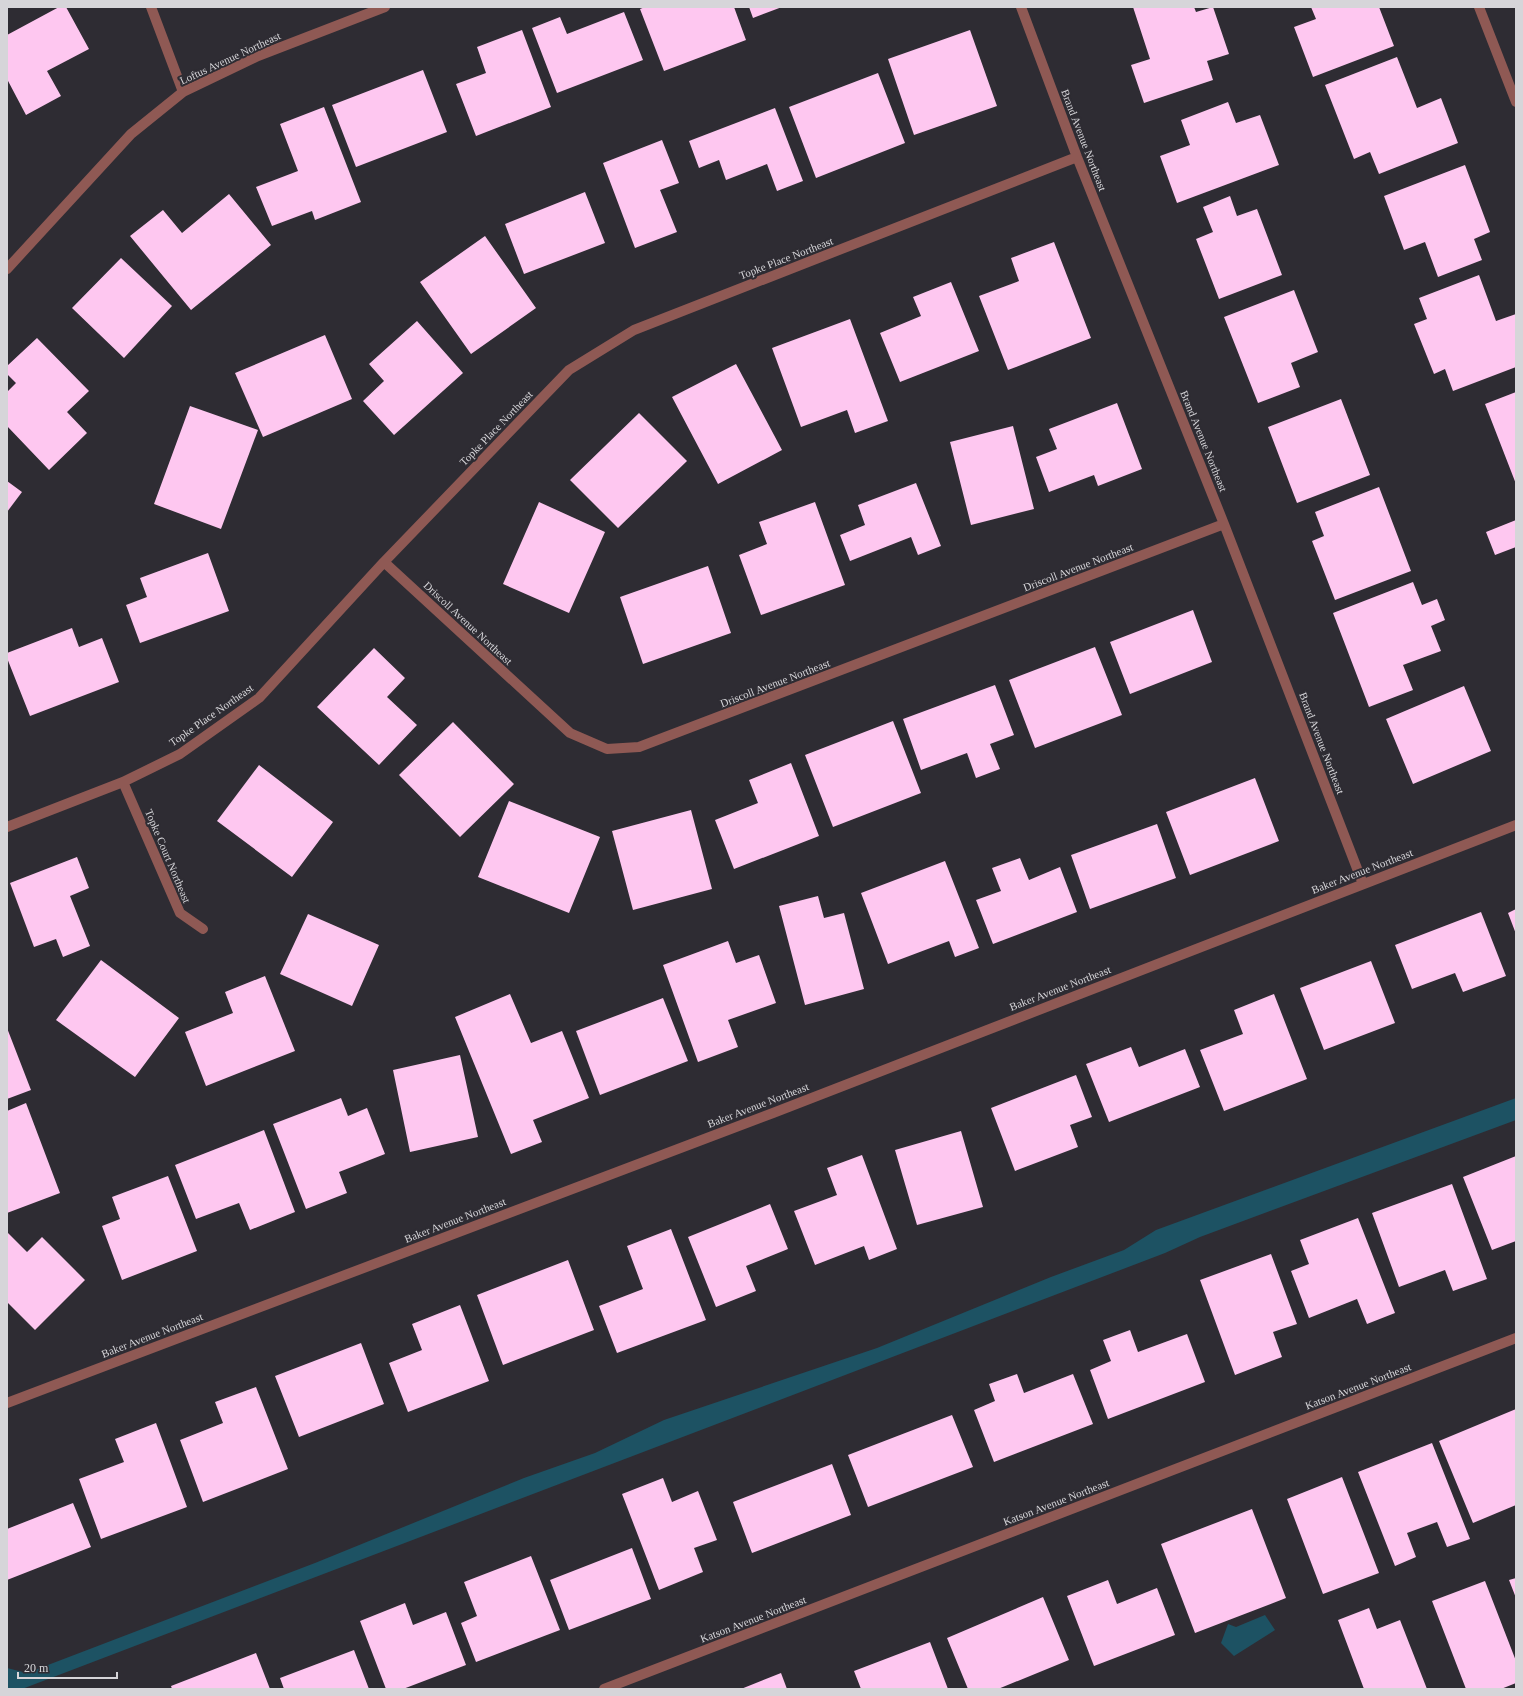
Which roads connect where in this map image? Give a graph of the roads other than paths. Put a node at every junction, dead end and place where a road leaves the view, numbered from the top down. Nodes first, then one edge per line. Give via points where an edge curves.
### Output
1 (151, 7) edge
2 (385, 7) edge
3 (1022, 7) edge
4 (1479, 7) edge
5 (183, 92) junction
6 (1516, 102) edge
7 (1077, 157) junction
8 (7, 269) edge
9 (1224, 524) junction
10 (384, 562) junction
11 (123, 782) junction
12 (1516, 825) edge
13 (7, 827) edge
14 (1364, 884) junction
15 (203, 929) dead end
16 (1516, 1338) edge
17 (7, 1403) edge
18 (604, 1689) edge

1 - 5 street
2 - 5 street, Loftus Avenue Northeast via 258,56
3 - 7 street, Brand Avenue Northeast
4 - 6 street
5 - 8 street, Loftus Avenue Northeast via 131,134
7 - 9 street, Brand Avenue Northeast
7 - 10 street, Topke Place Northeast via 634,330 569,370
9 - 10 street, Driscoll Avenue Northeast via 639,747 607,748 570,733
9 - 14 street, Brand Avenue Northeast
10 - 11 street, Topke Place Northeast via 259,698 180,754
11 - 13 street, Topke Place Northeast
11 - 15 street, Topke Court Northeast via 180,913
12 - 14 street, Baker Avenue Northeast
14 - 17 street, Baker Avenue Northeast via 773,1113
16 - 18 street, Katson Avenue Northeast

